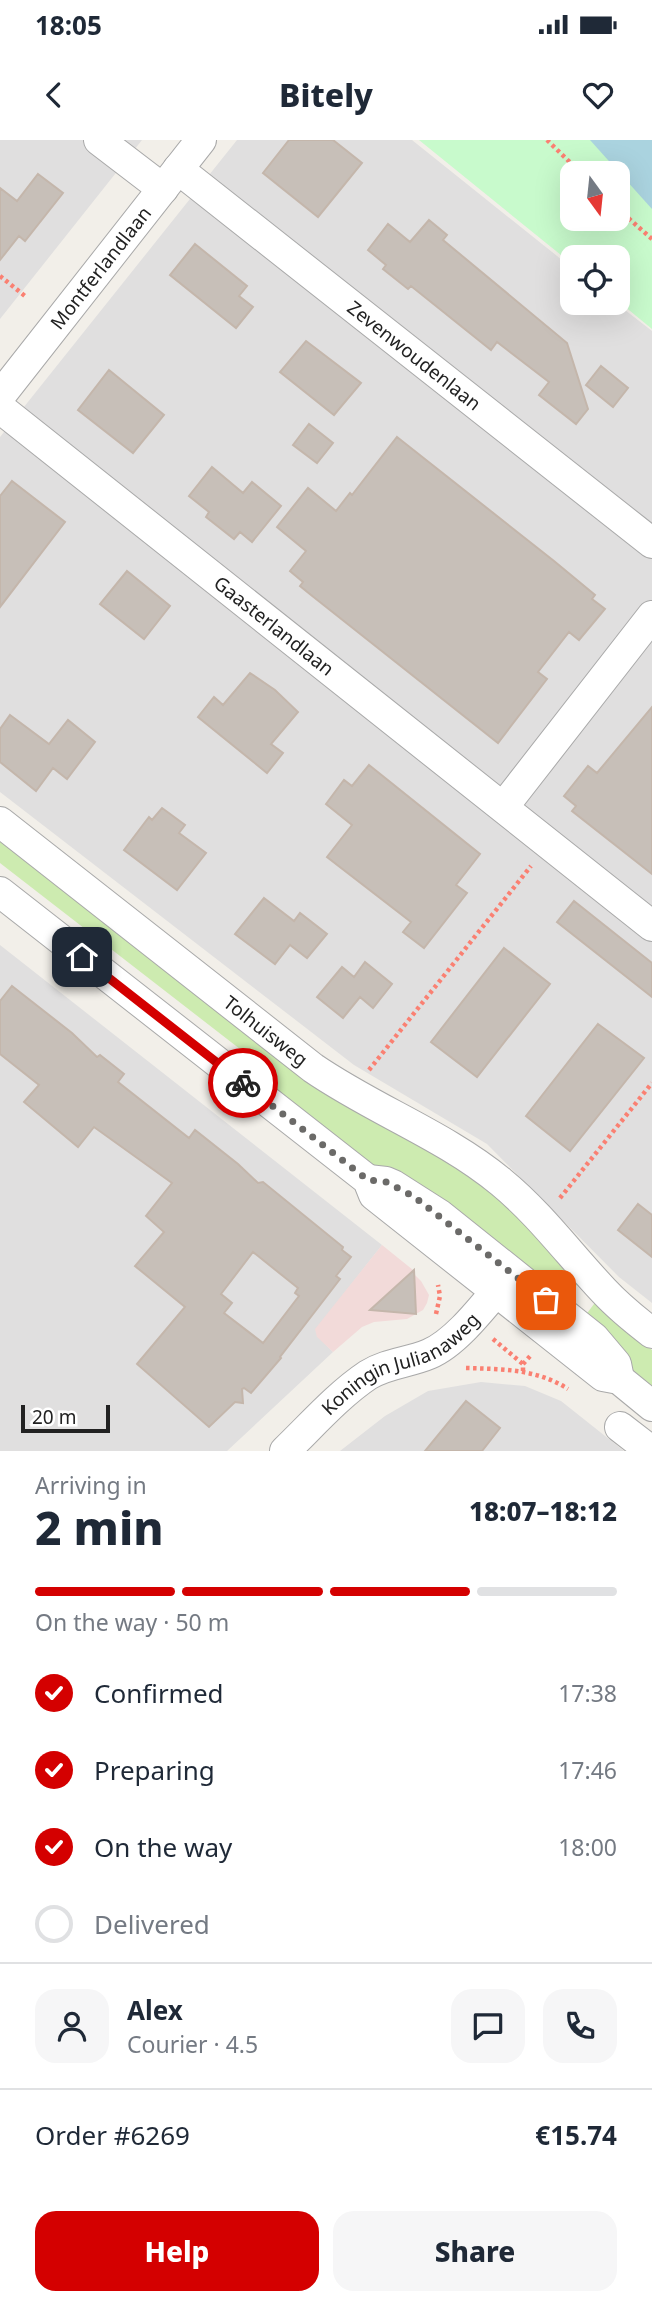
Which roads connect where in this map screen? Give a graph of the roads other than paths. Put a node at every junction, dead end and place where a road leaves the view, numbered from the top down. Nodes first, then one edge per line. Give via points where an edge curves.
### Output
1 (100, 140) edge
2 (201, 140) edge
3 (170, 179) junction
4 (0, 396) edge
5 (0, 408) edge
6 (652, 543) edge
7 (652, 616) edge
8 (503, 806) junction
9 (0, 822) edge
10 (0, 892) edge
11 (652, 926) edge
12 (503, 1282) junction
13 (652, 1333) edge
14 (652, 1406) edge
15 (620, 1427) dead end
16 (303, 1445) edge
17 (651, 1451) edge

1 - 3 street, Zevenwoudenlaan
2 - 3 street, Montferlandlaan
3 - 4 street, Montferlandlaan
3 - 6 street, Zevenwoudenlaan
5 - 8 street, Gaasterlandlaan
7 - 8 street
8 - 11 street, Gaasterlandlaan
9 - 13 street, Tolhuisweg via 296,1055 351,1093 466,1156 507,1188 543,1221 606,1293
10 - 12 street via 368,1180 374,1195
12 - 14 street via 603,1376 619,1379
12 - 16 street, Koningin Julianaweg via 441,1347 370,1374
15 - 17 street

